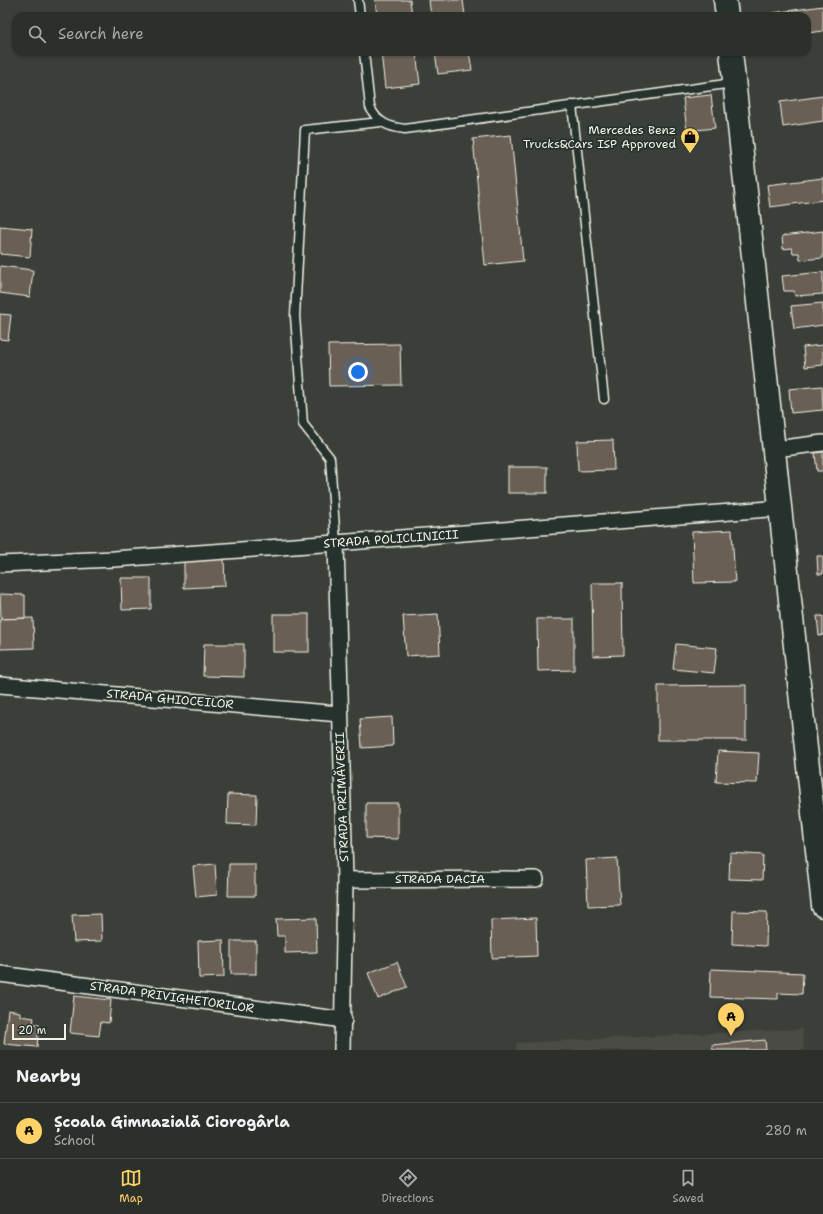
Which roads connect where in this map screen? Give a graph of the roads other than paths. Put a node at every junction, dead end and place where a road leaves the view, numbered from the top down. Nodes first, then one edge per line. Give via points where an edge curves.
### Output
1 (358, 0) edge
2 (725, 0) edge
3 (360, 12) edge
4 (726, 12) edge
5 (364, 56) edge
6 (731, 56) edge
7 (734, 83) junction
8 (572, 105) junction
9 (381, 122) junction
10 (604, 399) dead end
11 (823, 443) edge
12 (775, 449) junction
13 (781, 508) junction
14 (336, 543) junction
15 (0, 564) edge
16 (0, 685) edge
17 (340, 714) junction
18 (536, 879) dead end
19 (345, 880) junction
20 (823, 906) edge
21 (0, 974) edge
22 (344, 1020) junction
23 (342, 1050) edge

1 - 3 lane
2 - 4 main road
5 - 9 lane via 370,107 373,115
6 - 7 main road
7 - 8 lane
7 - 12 main road
8 - 9 lane via 405,128 391,127
8 - 10 lane
9 - 14 lane via 304,130 295,316 303,424 330,458
11 - 12 street
12 - 13 main road
13 - 14 street, STRADA POLICLINICII
13 - 20 main road
14 - 15 street, STRADA POLICLINICII via 114,559
14 - 17 street, STRADA PRIMĂVERII
16 - 17 street, STRADA GHIOCEILOR
17 - 19 street, STRADA PRIMĂVERII
18 - 19 street, STRADA DACIA
19 - 22 street, STRADA PRIMĂVERII
21 - 22 street, STRADA PRIVIGHETORILOR
22 - 23 street, STRADA PRIMĂVERII

